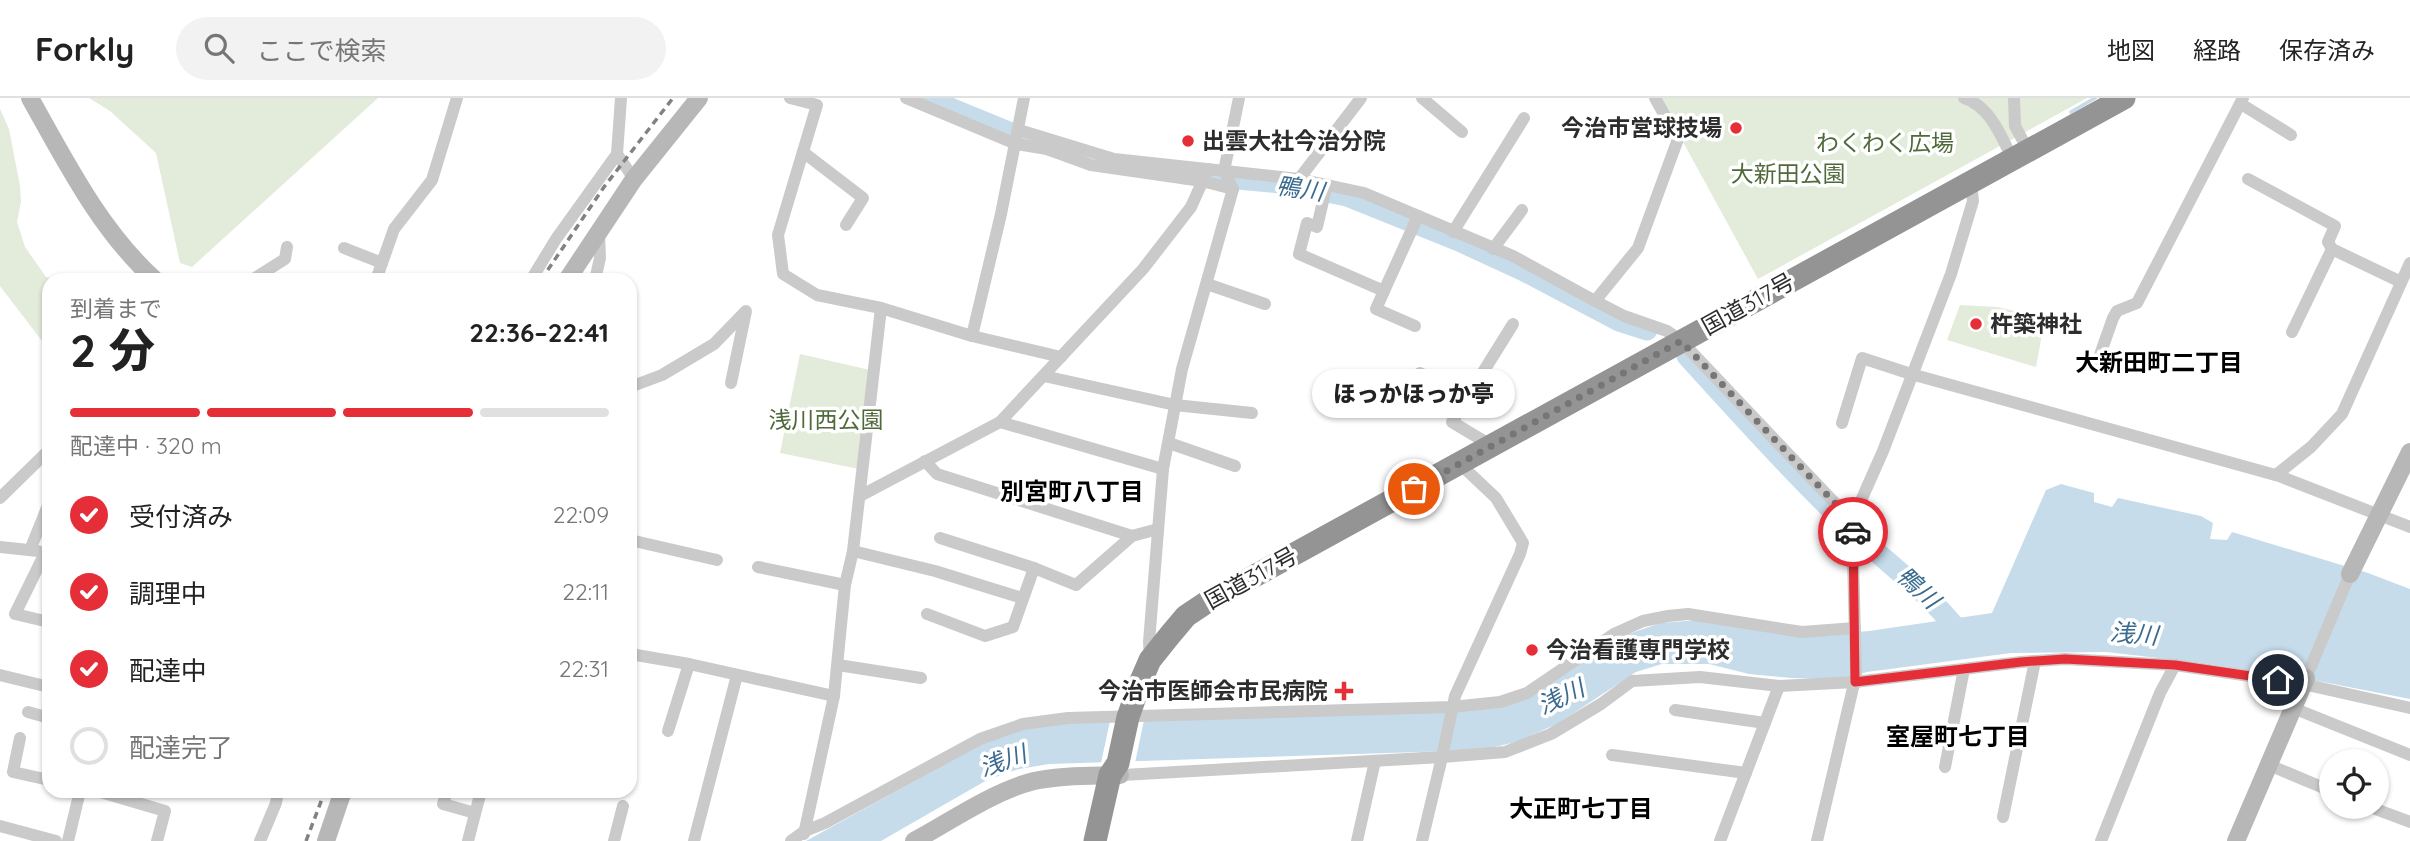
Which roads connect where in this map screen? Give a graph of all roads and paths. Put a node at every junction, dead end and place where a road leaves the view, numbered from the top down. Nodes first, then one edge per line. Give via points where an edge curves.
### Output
1 (30, 98) edge
2 (457, 98) edge
3 (621, 98) edge
4 (699, 98) edge
5 (790, 98) edge
6 (906, 98) edge
7 (1024, 98) edge
8 (1239, 98) edge
9 (1361, 98) edge
10 (1422, 98) edge
11 (1655, 98) edge
12 (1964, 98) edge
13 (2014, 98) edge
14 (2124, 98) edge
15 (2242, 101) edge
16 (1524, 118) dead end
17 (1019, 130) junction
18 (1462, 132) dead end
19 (2291, 135) dead end
20 (1016, 144) junction
21 (803, 152) junction
22 (617, 154) junction
23 (2020, 155) junction
24 (1224, 171) junction
25 (1205, 175) junction
26 (2248, 178) dead end
27 (634, 179) junction
28 (1299, 179) junction
29 (1971, 182) junction
30 (1327, 184) junction
31 (1233, 189) junction
32 (1522, 210) dead end
33 (1418, 216) junction
34 (846, 225) dead end
35 (1453, 232) junction
36 (599, 233) junction
37 (287, 247) dead end
38 (344, 248) dead end
39 (1493, 249) junction
40 (2332, 249) junction
41 (2410, 262) edge
42 (382, 263) junction
43 (147, 273) edge
44 (263, 273) edge
45 (378, 273) edge
46 (535, 273) edge
47 (572, 273) edge
48 (597, 273) edge
49 (2401, 282) junction
50 (1207, 284) junction
51 (1384, 291) junction
52 (1595, 301) junction
53 (1265, 304) dead end
54 (881, 308) junction
55 (1513, 324) dead end
56 (1415, 326) dead end
57 (2292, 332) dead end
58 (972, 336) junction
59 (1681, 341) junction
60 (1061, 357) junction
61 (2095, 369) dead end
62 (1420, 373) dead end
63 (1911, 374) junction
64 (1044, 376) junction
65 (731, 383) dead end
66 (637, 384) edge
67 (1466, 397) junction
68 (1175, 405) junction
69 (1252, 413) dead end
70 (1000, 422) junction
71 (1842, 423) dead end
72 (1169, 443) junction
73 (1492, 446) junction
74 (2410, 452) edge
75 (42, 457) edge
76 (925, 461) junction
77 (1460, 464) junction
78 (1235, 466) dead end
79 (1163, 469) junction
80 (2276, 475) junction
81 (860, 496) junction
82 (0, 498) edge
83 (2377, 516) junction
84 (42, 520) edge
85 (1852, 521) junction
86 (2410, 527) edge
87 (1158, 529) junction
88 (1132, 536) junction
89 (940, 538) dead end
90 (637, 545) edge
91 (0, 547) edge
92 (30, 550) junction
93 (42, 551) edge
94 (853, 551) junction
95 (717, 560) dead end
96 (42, 563) edge
97 (758, 567) dead end
98 (1034, 568) junction
99 (2350, 574) joint
100 (845, 585) junction
101 (1023, 598) junction
102 (927, 614) dead end
103 (42, 620) edge
104 (1855, 631) junction
105 (637, 655) edge
106 (1150, 660) junction
107 (2035, 661) junction
108 (689, 664) junction
109 (838, 665) junction
110 (2175, 665) junction
111 (1964, 669) junction
112 (0, 675) edge
113 (737, 675) junction
114 (921, 678) dead end
115 (1856, 679) junction
116 (2305, 681) junction
117 (42, 685) edge
118 (1779, 686) junction
119 (834, 696) junction
120 (2293, 708) junction
121 (2410, 708) edge
122 (1452, 709) junction
123 (1675, 710) dead end
124 (28, 712) dead end
125 (42, 716) edge
126 (1128, 719) junction
127 (1765, 723) junction
128 (668, 731) dead end
129 (20, 738) dead end
130 (1442, 754) junction
131 (1612, 755) dead end
132 (2410, 755) edge
133 (1375, 761) junction
134 (2269, 765) junction
135 (1944, 766) dead end
136 (1117, 771) junction
137 (1746, 773) junction
138 (42, 778) edge
139 (2319, 785) edge
140 (78, 798) edge
141 (121, 798) edge
142 (277, 798) edge
143 (341, 798) edge
144 (445, 798) edge
145 (479, 798) edge
146 (624, 806) dead end
147 (475, 813) junction
148 (2389, 814) edge
149 (2003, 817) dead end
150 (2410, 822) edge
151 (0, 826) edge
152 (803, 836) edge
153 (471, 840) edge
154 (56, 841) edge
155 (68, 841) edge
156 (157, 841) edge
157 (260, 841) edge
158 (326, 841) edge
159 (614, 841) edge
160 (694, 841) edge
161 (790, 841) edge
162 (914, 841) edge
163 (1095, 841) edge
164 (1109, 841) edge
165 (1357, 841) edge
166 (1422, 841) edge
167 (1720, 841) edge
168 (1816, 841) edge
169 (2101, 841) edge
170 (2236, 841) edge

1 - 43 street via 108,229
2 - 42 street via 432,180 394,229
3 - 22 street
4 - 27 street
5 - 21 street via 817,106
6 - 20 street
7 - 17 street
8 - 24 street
9 - 28 street
10 - 18 street
11 - 52 street via 1678,139 1638,248
12 - 23 street via 1978,103
13 - 23 street
14 - 23 highway, 国道317号
15 - 19 street
15 - 61 street via 2137,303 2117,311 2113,318
16 - 35 street
17 - 20 street
17 - 25 street via 1114,159
20 - 25 street via 1047,149 1091,165
20 - 58 street
21 - 34 street via 863,198
21 - 54 street via 778,235 783,274 817,295
22 - 27 street
22 - 46 street
23 - 29 highway, 国道317号
24 - 25 street
24 - 28 street
24 - 31 street
25 - 31 street
25 - 60 street via 1191,207 1143,269
26 - 40 street via 2335,226 2328,242
27 - 36 street
28 - 30 street
29 - 59 highway, 国道317号
29 - 63 street via 1973,201 1951,274
30 - 33 street via 1364,193
30 - 51 street via 1317,227 1307,223 1299,254
31 - 50 street
32 - 39 street
33 - 35 street
33 - 51 street
35 - 39 street
36 - 47 street
36 - 48 street
37 - 44 street via 285,259
38 - 42 street
39 - 52 street
40 - 49 street
40 - 57 street
41 - 49 street
42 - 45 street
49 - 80 street via 2342,414
50 - 53 street
50 - 68 street
51 - 56 street via 1376,309
52 - 59 street
54 - 58 street
54 - 81 street
55 - 67 street
58 - 60 street
59 - 73 highway, 国道317号
59 - 85 street
60 - 64 street
62 - 67 street
63 - 71 street via 1862,358
63 - 80 street
63 - 85 street
64 - 68 street
64 - 70 street
65 - 66 street via 746,311 714,344
67 - 73 street via 1452,422
68 - 69 street
68 - 72 street
70 - 76 street
70 - 79 street
72 - 78 street
72 - 79 street
73 - 77 highway, 国道317号
74 - 83 street
75 - 82 street
76 - 81 street
76 - 88 street via 937,474
77 - 106 highway, 国道317号 via 1207,602 1186,616
77 - 122 street via 1496,498 1523,543
79 - 87 street
80 - 83 street
81 - 94 street
83 - 86 street
83 - 99 street
84 - 92 street
85 - 104 street
87 - 88 street
87 - 106 street
88 - 98 street via 1076,584
89 - 98 street
90 - 95 street
91 - 92 street
92 - 93 street
94 - 100 street
94 - 101 street
96 - 103 street via 15,614
97 - 100 street
98 - 101 street
99 - 116 street
100 - 109 street
101 - 102 street via 1013,627 985,636
104 - 115 street
104 - 122 street via 1802,632 1688,614 1668,616 1614,634 1527,693
105 - 108 street
106 - 126 highway, 国道317号
107 - 110 street
107 - 111 street
107 - 149 street
108 - 113 street
108 - 128 street
109 - 114 street
109 - 119 street
110 - 116 street
110 - 169 street
111 - 115 street
111 - 135 street
112 - 117 street
113 - 119 street
113 - 160 street
115 - 118 street
115 - 168 street
116 - 120 street
116 - 121 street
118 - 127 street
118 - 130 street via 1700,677 1632,681 1551,734 1505,752
119 - 152 street
120 - 132 street
120 - 134 street
122 - 126 street
122 - 130 street
123 - 127 street
124 - 125 street
126 - 136 highway, 国道317号
126 - 152 street via 1068,718 1002,730
127 - 137 street
129 - 138 street via 13,772
130 - 133 street
130 - 166 street
131 - 137 street
133 - 136 street
133 - 165 street
134 - 139 street
134 - 170 street
136 - 162 street via 1033,781
136 - 163 highway, 国道317号
136 - 164 highway, 国道317号
137 - 167 street
140 - 155 street
141 - 156 street via 165,811
142 - 157 street
143 - 158 street
144 - 147 street via 443,804
145 - 147 street
146 - 159 street
147 - 153 street
148 - 150 street
151 - 154 street
152 - 161 street

